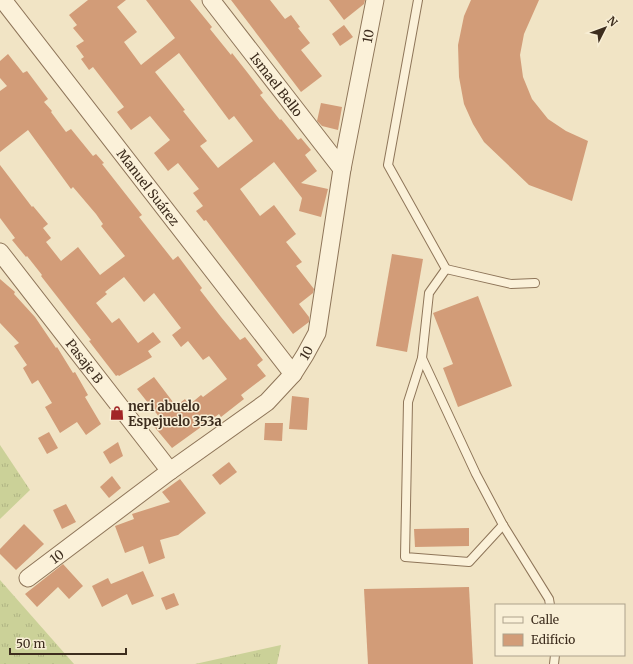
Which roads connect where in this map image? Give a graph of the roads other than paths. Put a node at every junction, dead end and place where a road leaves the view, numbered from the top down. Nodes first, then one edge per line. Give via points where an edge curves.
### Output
1 (3, 0) edge
2 (211, 0) edge
3 (375, 0) edge
4 (418, 0) edge
5 (342, 169) junction
6 (0, 252) edge
7 (446, 269) junction
8 (535, 283) dead end
9 (422, 358) junction
10 (293, 374) junction
11 (170, 471) junction
12 (503, 525) junction
13 (28, 578) dead end
14 (550, 604) edge

1 - 10 street, Manuel Suárez
2 - 5 street, Ismael Bello
3 - 5 street, 10
4 - 7 lane via 388,166
5 - 10 street, 10 via 317,333
6 - 11 street, Pasaje B
7 - 8 lane via 511,284
7 - 9 lane via 430,293
9 - 12 lane via 476,474
9 - 12 lane via 408,402 405,557 469,562
10 - 11 street, 10 via 267,402
11 - 13 street, 10
12 - 14 lane

